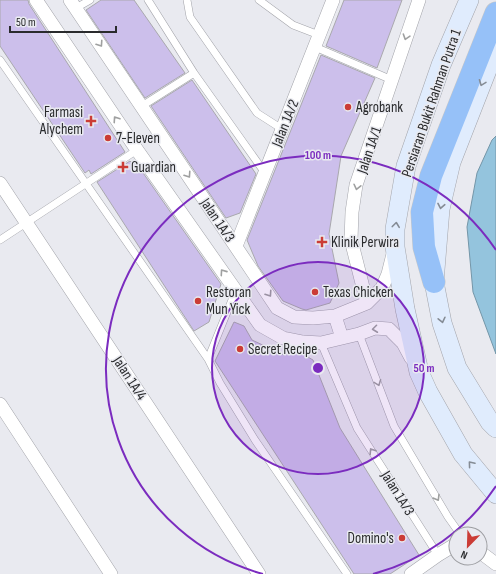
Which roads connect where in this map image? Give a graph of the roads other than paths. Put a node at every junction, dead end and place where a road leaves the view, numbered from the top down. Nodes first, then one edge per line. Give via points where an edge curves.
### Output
1 (36, 0) edge
2 (90, 0) edge
3 (148, 0) edge
4 (187, 0) edge
5 (259, 0) edge
6 (333, 0) edge
7 (419, 0) edge
8 (469, 0) edge
9 (73, 4) edge
10 (496, 13) edge
11 (317, 41) junction
12 (496, 47) edge
13 (0, 60) edge
14 (194, 72) junction
15 (392, 80) junction
16 (142, 106) junction
17 (282, 129) junction
18 (136, 150) junction
19 (265, 173) junction
20 (0, 183) edge
21 (86, 183) junction
22 (26, 222) junction
23 (0, 240) edge
24 (236, 246) junction
25 (395, 247) junction
26 (434, 282) junction
27 (236, 290) junction
28 (366, 303) junction
29 (335, 316) junction
30 (359, 334) junction
31 (342, 338) junction
32 (321, 343) junction
33 (208, 359) junction
34 (419, 372) junction
35 (0, 404) edge
36 (496, 428) edge
37 (496, 494) edge
38 (454, 526) edge
39 (448, 549) edge
40 (438, 555) junction
41 (111, 574) edge
42 (259, 574) edge
43 (347, 574) edge
44 (411, 574) edge

18 -> 1 street, Jalan 1A/3
2 - 9 lane
3 - 14 lane
4 - 17 lane via 190,17 257,113
5 - 11 lane
6 - 11 street, Jalan 1A/2
7 -> 15 street, Jalan 1A/1
25 -> 8 main road, Persiaran Bukit Rahman Putra 1 via 395,229 406,166 441,65
9 -> 16 street, Jalan 1A/3
10 - 26 highway via 431,176 422,212 424,247
11 - 15 lane
11 - 17 street, Jalan 1A/2
12 -> 26 main road via 451,162 440,209
13 - 21 lane
14 - 16 lane
14 - 19 lane
15 -> 28 street, Jalan 1A/1 via 356,185 352,212 351,240
16 -> 24 street, Jalan 1A/3
17 - 19 street, Jalan 1A/2
18 - 21 lane
27 -> 18 street, Jalan 1A/3
19 - 24 street, Jalan 1A/2
20 - 22 street, Jalan 1A/4
21 - 22 lane
21 - 33 lane
22 - 23 lane
22 - 42 street, Jalan 1A/4
24 -> 29 street, Jalan 1A/3 via 278,308 294,317
25 - 28 street, Jalan 1A/3 via 382,288
25 - 34 main road, Persiaran Bukit Rahman Putra 1
26 -> 36 main road via 442,323 457,368
27 - 32 street, Jalan 1A/3 via 260,325 283,338
27 - 33 lane
28 - 29 street, Jalan 1A/3
29 - 31 street
30 - 31 street, Jalan 1A/3
34 -> 30 street, Jalan 1A/3 via 403,343 389,329 375,328
30 -> 38 lane via 394,426
31 - 32 street, Jalan 1A/3
40 -> 32 lane, Jalan 1A/3 via 356,428
33 - 43 lane via 255,440
37 -> 34 main road, Persiaran Bukit Rahman Putra 1 via 462,454
35 - 41 street
39 - 40 street
40 - 44 street

